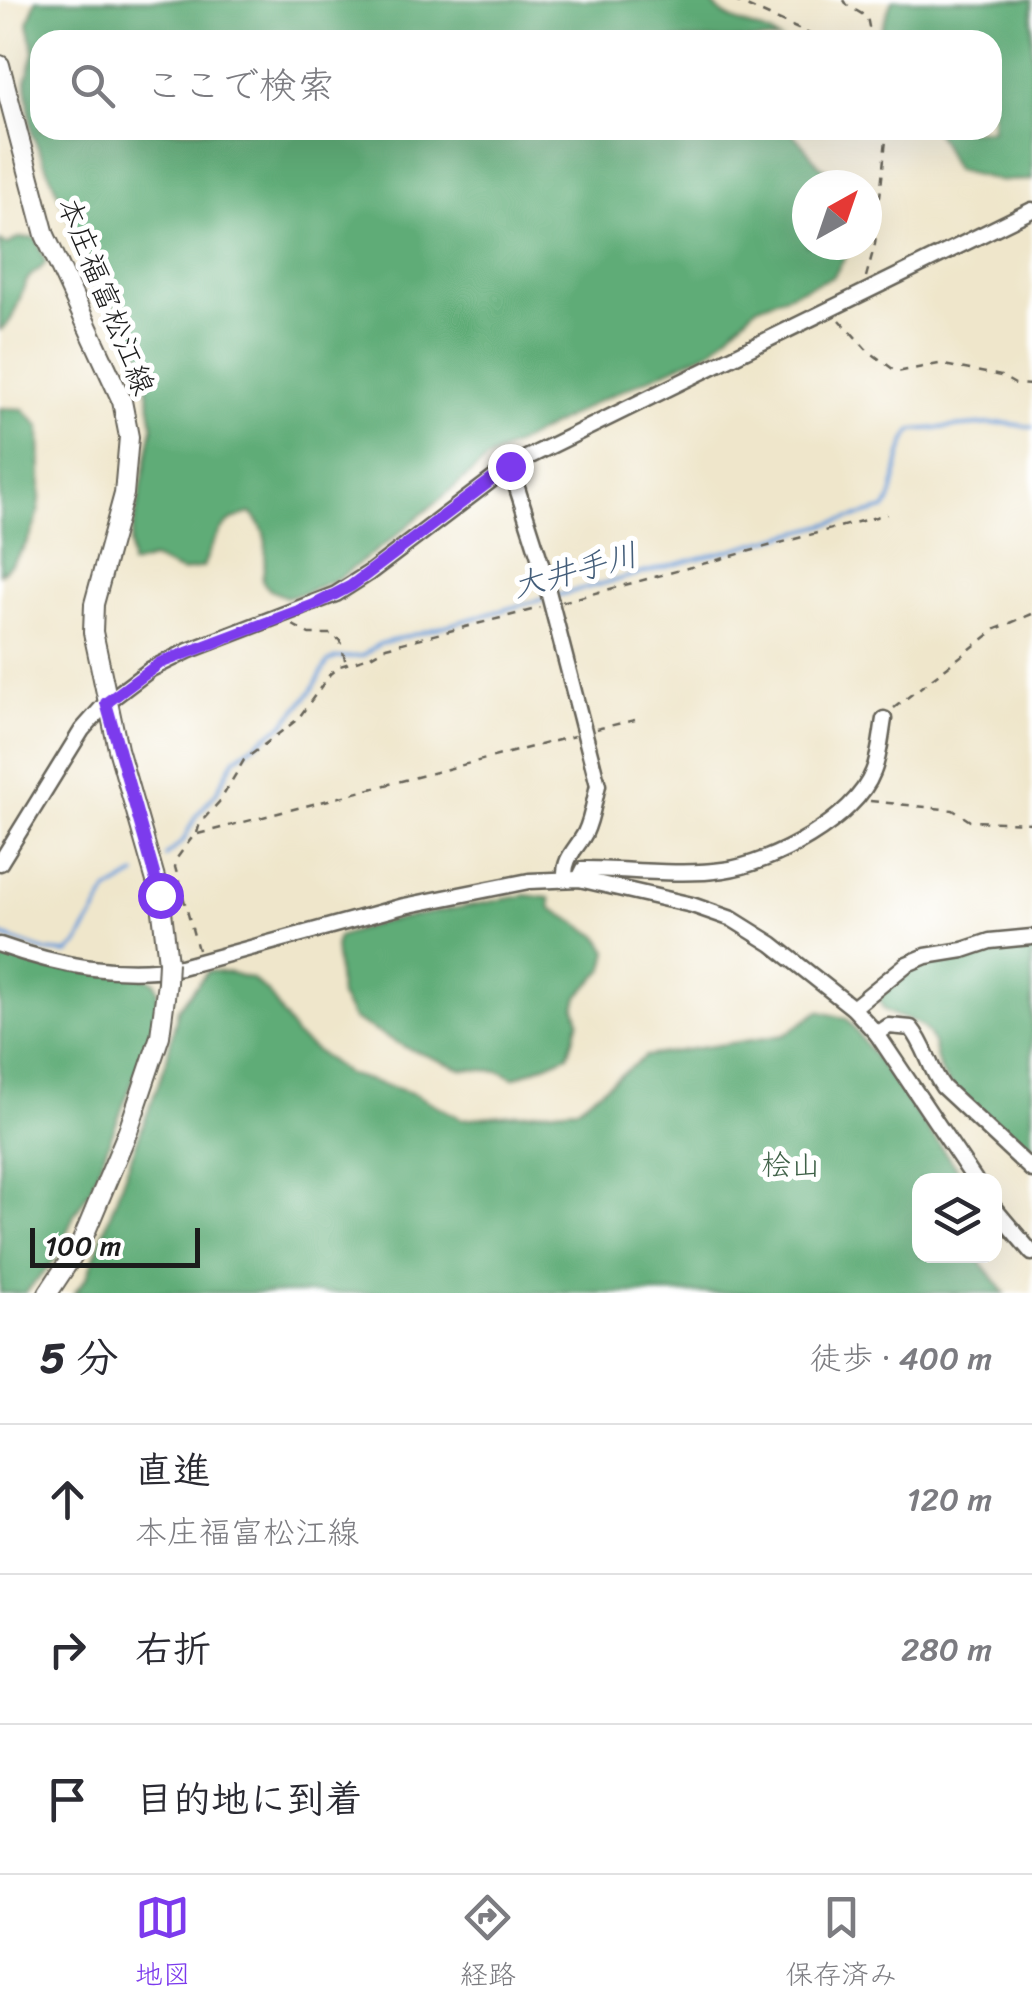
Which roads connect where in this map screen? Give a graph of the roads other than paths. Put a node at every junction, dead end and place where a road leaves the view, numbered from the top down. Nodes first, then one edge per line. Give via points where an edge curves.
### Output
1 (0, 64) edge
2 (1032, 210) edge
3 (510, 466) junction
4 (106, 703) junction
5 (884, 718) road end
6 (0, 863) edge
7 (572, 878) junction
8 (1032, 937) edge
9 (0, 946) edge
10 (853, 1008) junction
11 (877, 1034) junction
12 (1032, 1170) edge
13 (970, 1173) edge
14 (1002, 1217) edge
15 (1032, 1253) edge
16 (48, 1293) edge

1 - 4 main road, 本庄福富松江線 via 46,235 110,368 128,436 124,494 94,604
2 - 3 street
3 - 4 street via 351,586 160,663
3 - 7 street via 598,785 584,836 564,867
4 - 6 street via 62,760
4 - 16 main road, 本庄福富松江線, bridge via 160,895 167,982 160,1036 128,1131 81,1242
5 - 7 street via 873,774 854,800 787,851 722,871 584,868
7 - 9 street via 404,906 146,972 86,968
7 - 10 street via 732,919
8 - 10 street via 926,956
10 - 11 street
11 - 12 street via 889,1026 910,1028 943,1087
11 - 13 street
14 - 15 street

